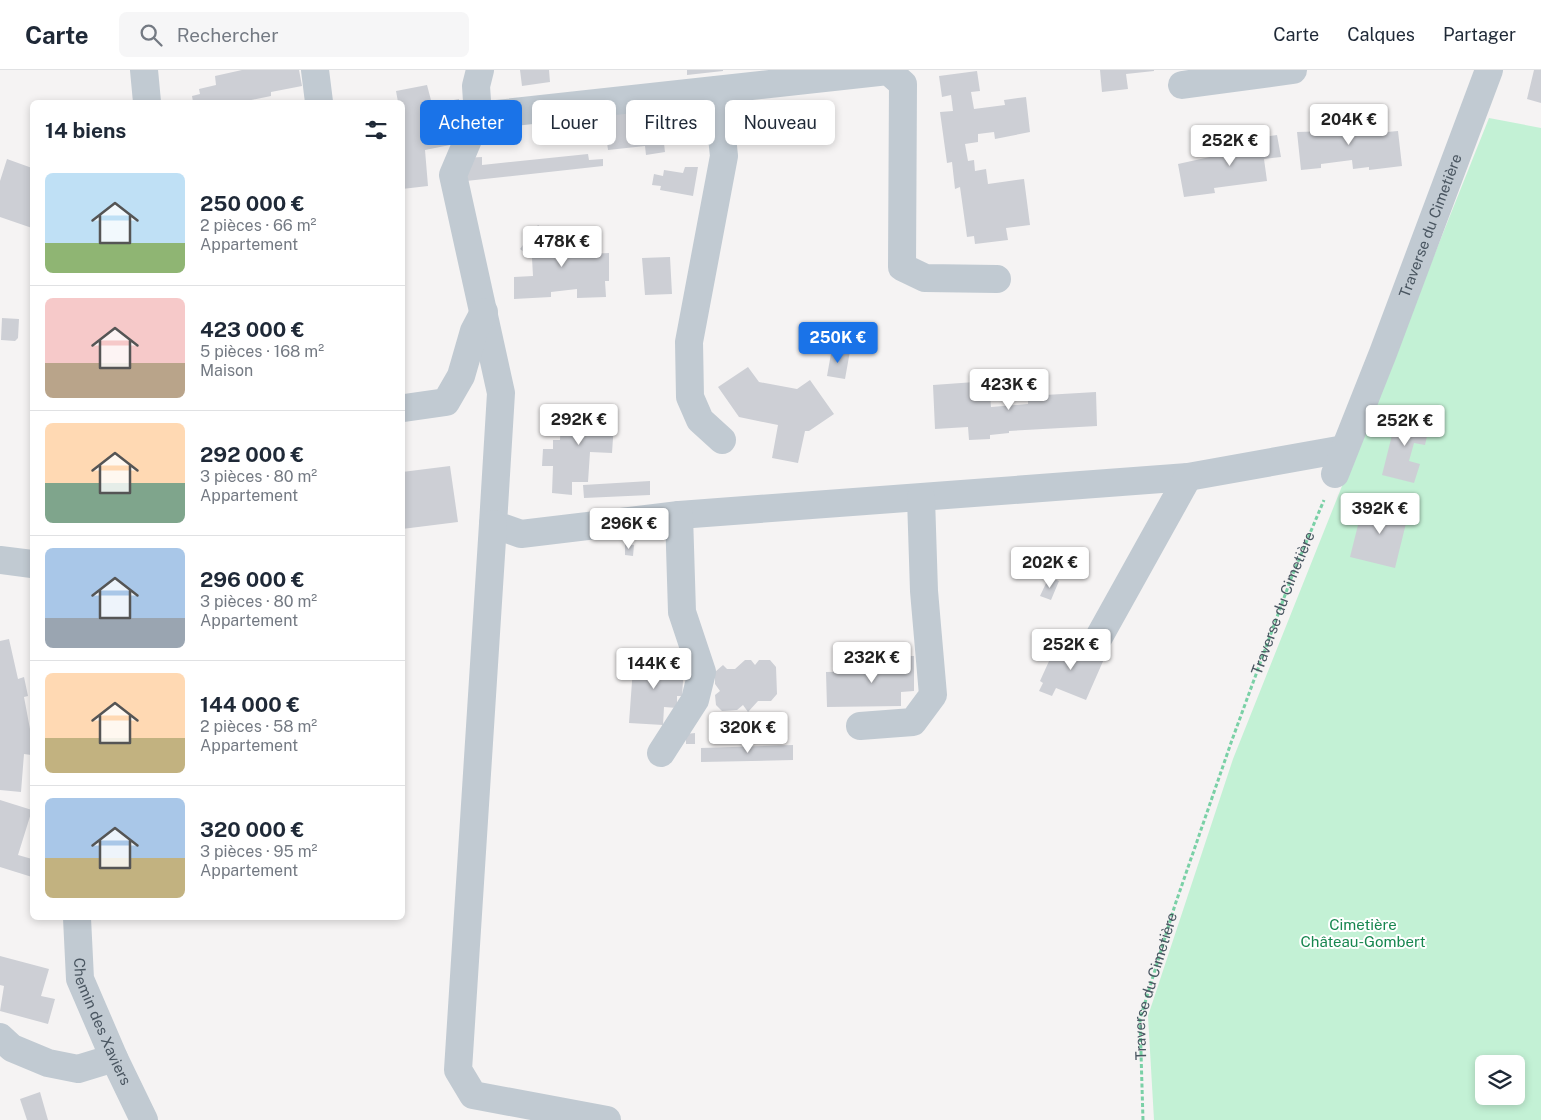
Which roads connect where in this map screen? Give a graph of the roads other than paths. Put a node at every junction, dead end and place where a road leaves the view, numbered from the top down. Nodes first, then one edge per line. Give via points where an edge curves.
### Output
1 (144, 70) edge
2 (315, 70) edge
3 (480, 70) edge
4 (1294, 70) edge
5 (1489, 70) edge
6 (1182, 85) dead end
7 (717, 90) junction
8 (147, 100) edge
9 (319, 100) edge
10 (477, 100) edge
11 (522, 111) edge
12 (466, 145) edge
13 (997, 279) dead end
14 (484, 312) junction
15 (405, 408) edge
16 (722, 440) dead end
17 (1188, 477) junction
18 (920, 498) junction
19 (680, 515) junction
20 (493, 524) junction
21 (0, 560) edge
22 (30, 564) edge
23 (1099, 637) dead end
24 (860, 726) dead end
25 (661, 753) dead end
26 (77, 920) edge
27 (0, 1037) edge
28 (114, 1058) junction
29 (144, 1120) edge
30 (607, 1120) edge

1 - 8 street
2 - 9 street
3 - 10 street
4 - 6 street
5 - 17 street, Traverse du Cimetière via 1339,462
7 - 11 street
7 - 13 street via 888,71 903,84 902,267 925,278
7 - 16 street via 724,156 689,352 690,397 700,420
12 - 14 street via 453,175
14 - 15 street via 474,331 461,376 446,402
14 - 20 street via 501,393
17 - 18 street
17 - 23 street
18 - 19 street
18 - 24 street via 933,695 913,722
19 - 20 street via 521,534
19 - 25 street via 682,612 702,672 695,700
20 - 30 street via 458,1070 473,1095
21 - 22 street
26 - 28 street, Chemin des Xaviers via 80,979
27 - 28 street via 12,1048 48,1063 78,1069
28 - 29 street, Chemin des Xaviers

